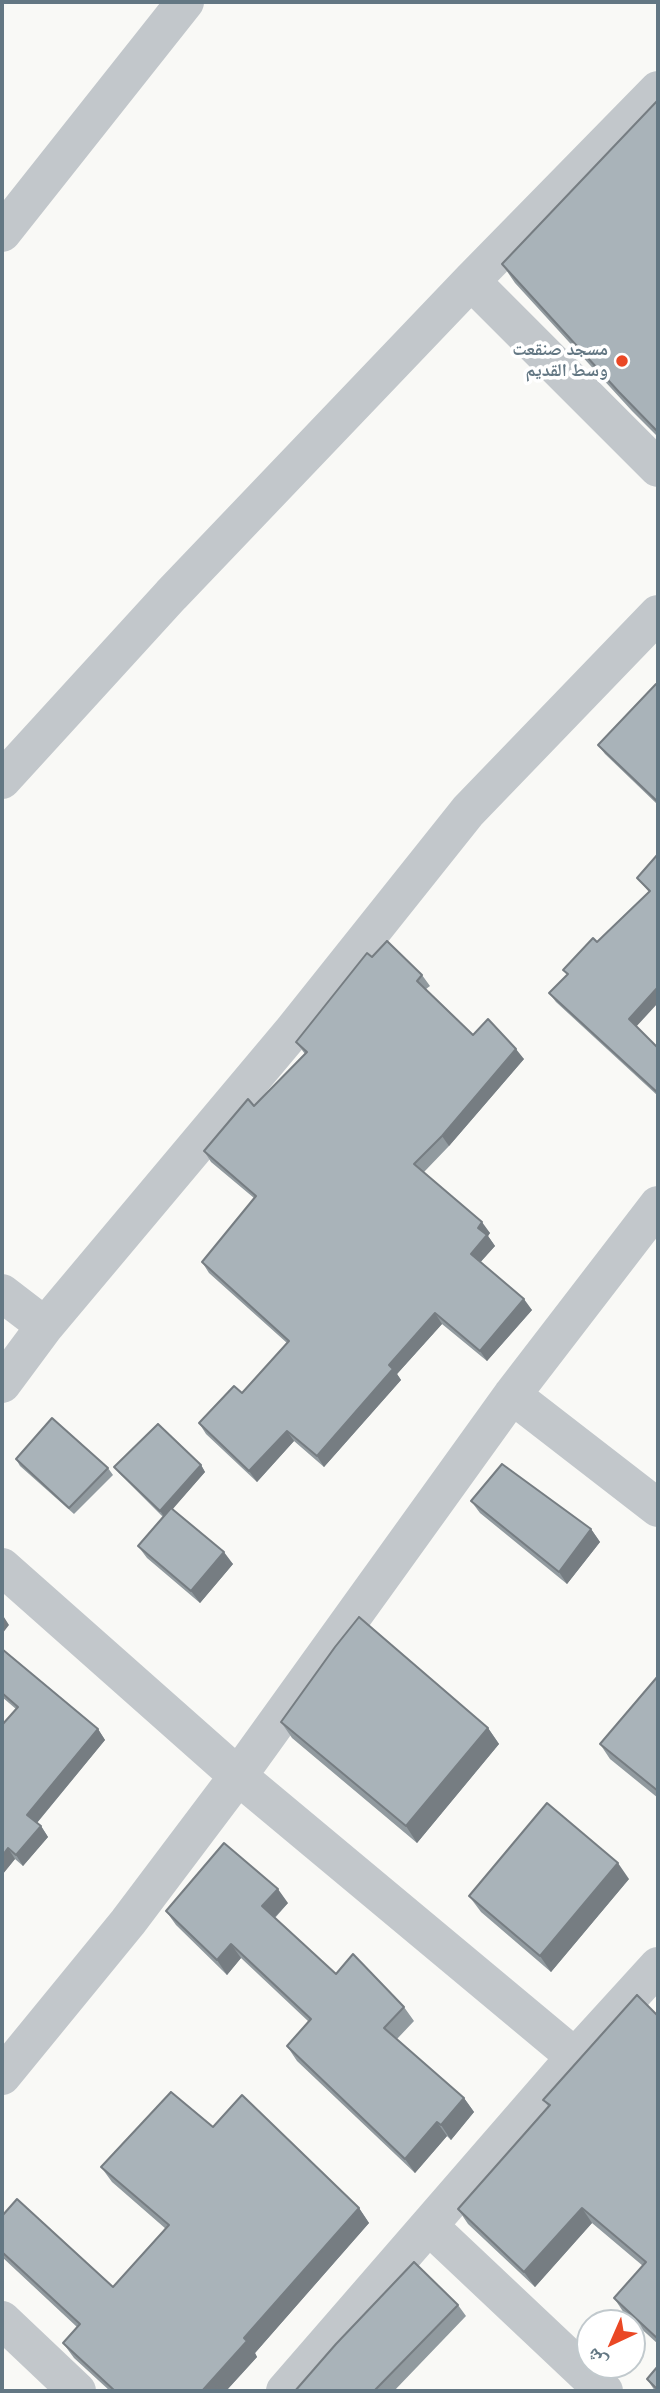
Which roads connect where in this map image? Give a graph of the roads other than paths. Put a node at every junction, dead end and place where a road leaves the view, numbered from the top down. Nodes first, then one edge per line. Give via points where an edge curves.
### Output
1 (185, 2) edge
2 (658, 90) edge
3 (2, 233) edge
4 (471, 281) junction
5 (658, 468) edge
6 (658, 614) edge
7 (2, 780) edge
8 (658, 1205) edge
9 (2, 1293) edge
10 (45, 1326) junction
11 (2, 1384) edge
12 (512, 1395) junction
13 (658, 1508) edge
14 (2, 1567) edge
15 (238, 1776) junction
16 (658, 1966) edge
17 (575, 2057) junction
18 (2, 2076) edge
19 (429, 2225) junction
20 (2, 2320) edge
21 (76, 2391) edge
22 (285, 2391) edge
23 (604, 2391) edge

1 - 3 street
2 - 4 street
4 - 5 street
4 - 7 street via 171,595
6 - 10 street via 468,811 291,1033
8 - 12 street
9 - 10 street
10 - 11 street
12 - 13 street
12 - 15 street
14 - 15 street
15 - 17 street
15 - 18 street via 128,1922
16 - 17 street
17 - 19 street
19 - 22 street
19 - 23 street
20 - 21 street

